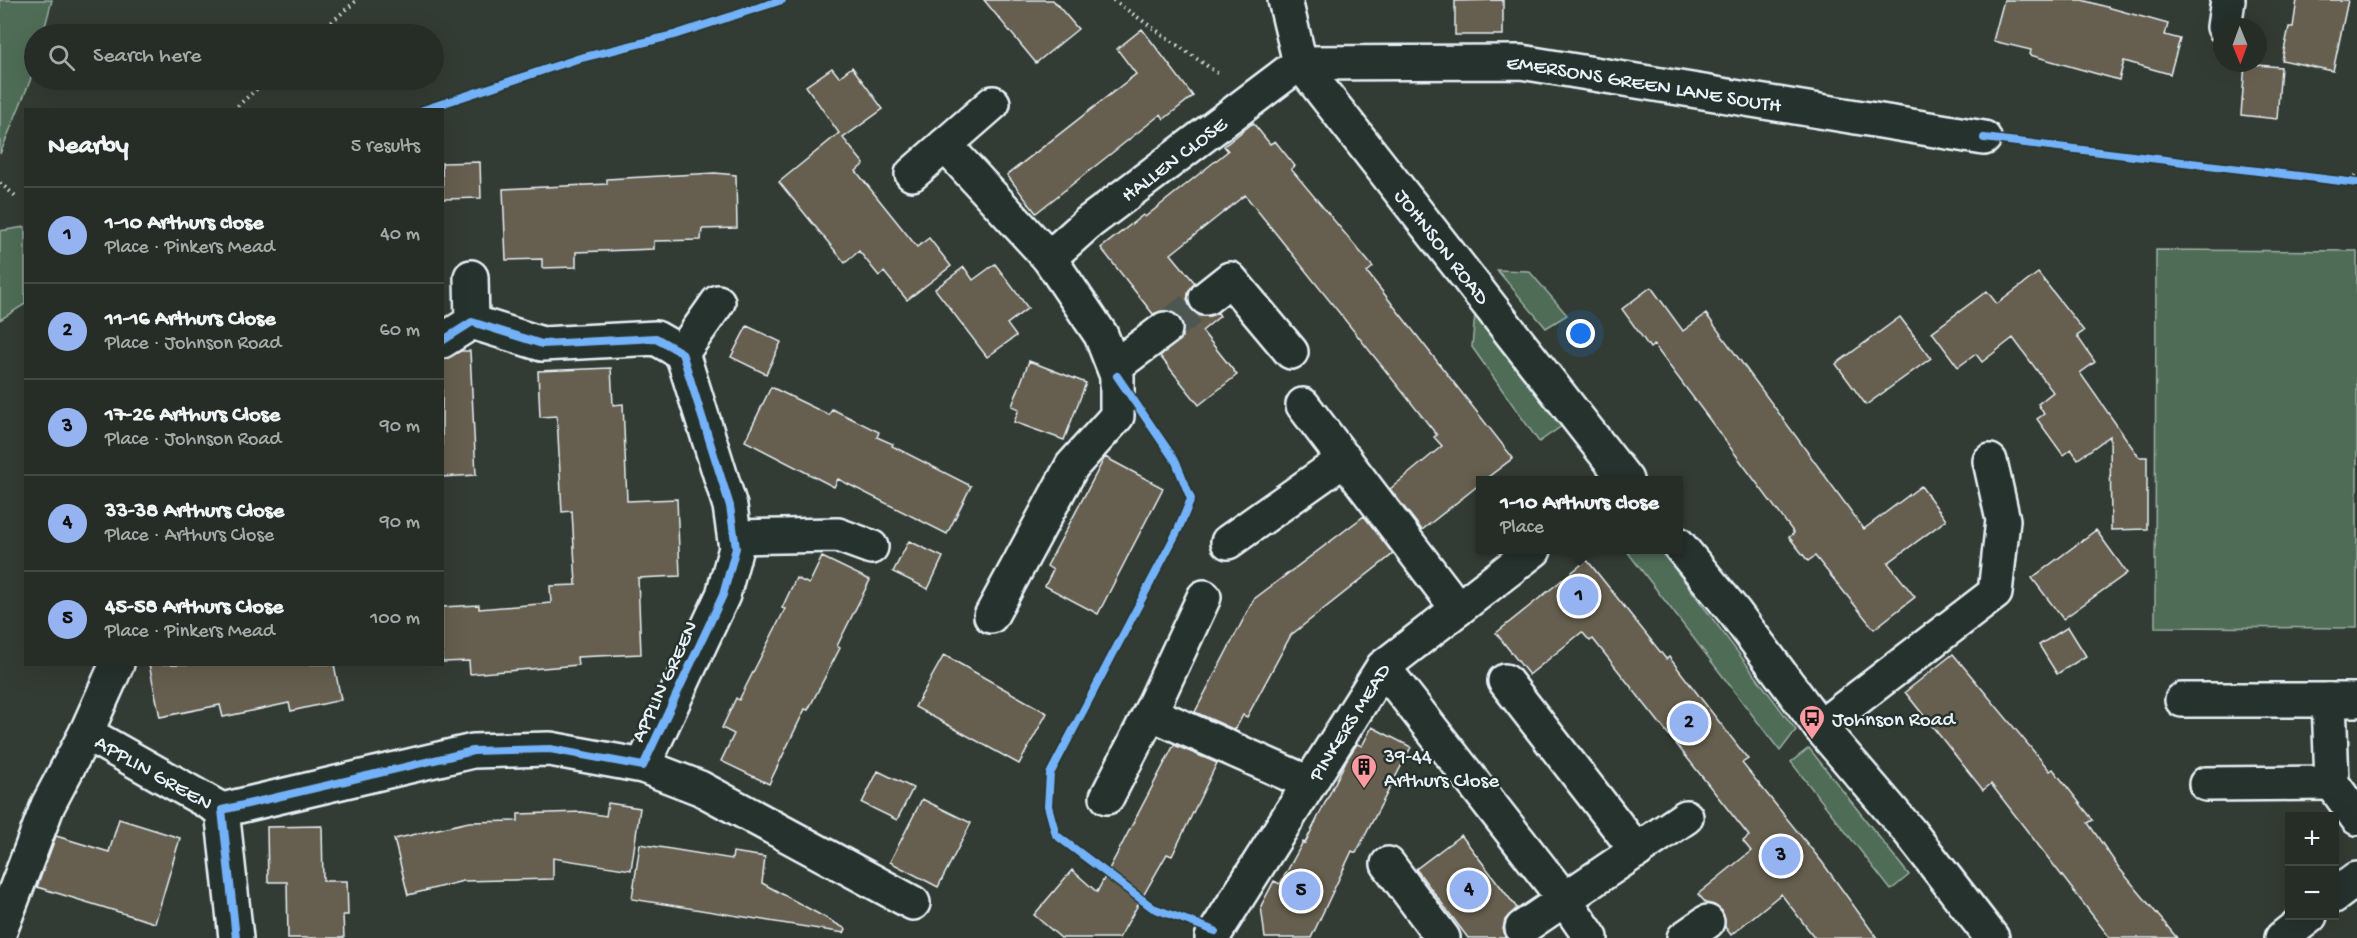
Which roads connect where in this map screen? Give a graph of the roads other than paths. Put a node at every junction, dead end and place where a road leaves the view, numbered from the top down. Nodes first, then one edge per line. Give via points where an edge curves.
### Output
1 (1285, 0) edge
2 (2228, 0) edge
3 (2225, 18) edge
4 (1300, 63) junction
5 (993, 103) dead end
6 (1983, 138) dead end
7 (945, 145) junction
8 (912, 174) dead end
9 (1049, 258) junction
10 (471, 277) dead end
11 (1206, 298) tunnel mouth
12 (718, 302) dead end
13 (472, 322) junction
14 (1165, 329) tunnel mouth
15 (444, 340) edge
16 (682, 352) junction
17 (1291, 352) dead end
18 (1114, 368) junction
19 (1303, 405) dead end
20 (1345, 459) junction
21 (1990, 461) dead end
22 (1622, 476) edge
23 (735, 537) junction
24 (1228, 542) dead end
25 (871, 547) dead end
26 (1683, 550) edge
27 (1528, 554) edge
28 (1204, 597) dead end
29 (1458, 609) junction
30 (991, 616) dead end
31 (116, 666) edge
32 (1383, 668) junction
33 (1505, 681) dead end
34 (2182, 700) dead end
35 (2343, 700) edge
36 (1150, 713) junction
37 (1820, 727) junction
38 (86, 733) junction
39 (643, 766) junction
40 (1309, 783) junction
41 (2332, 783) junction
42 (2206, 784) dead end
43 (1107, 797) dead end
44 (222, 810) junction
45 (1686, 817) dead end
46 (2357, 818) edge
47 (1636, 851) junction
48 (1388, 864) dead end
49 (2357, 879) edge
50 (2339, 892) edge
51 (1565, 900) junction
52 (913, 903) dead end
53 (2304, 920) edge
54 (1522, 928) dead end
55 (0, 931) edge
56 (236, 938) edge
57 (1212, 938) edge
58 (1443, 938) edge
59 (1591, 938) edge
60 (1992, 938) edge
61 (2282, 938) edge

1 - 4 street, JOHNSON ROAD
2 - 3 street
4 - 6 street, EMERSONS GREEN LANE SOUTH via 1521,62
4 - 9 street, HALLEN CLOSE via 1088,223
4 - 22 street, JOHNSON ROAD
5 - 7 street
7 - 8 street
7 - 9 street
9 - 18 street via 1101,335
10 - 13 street
11 - 17 street via 1230,279
12 - 16 street
13 - 15 street
13 - 16 street via 542,344 656,338
14 - 18 street
16 - 23 street, APPLIN GREEN via 730,506
18 - 30 street via 1118,376 1117,416 1072,466
19 - 20 street
20 - 24 street
20 - 29 street
21 - 37 street via 2003,520 1995,593
23 - 25 street via 838,536
23 - 39 street, APPLIN GREEN via 736,548 723,595
26 - 37 street
27 - 29 street, PINKERS MEAD
28 - 36 street
29 - 32 street, PINKERS MEAD
31 - 38 street, APPLIN GREEN
32 - 40 street, PINKERS MEAD
32 - 51 street
33 - 47 street
34 - 35 street
35 - 41 street
36 - 40 street
36 - 43 street
37 - 60 street via 1909,831
38 - 44 street, APPLIN GREEN
38 - 55 street, APPLIN GREEN via 48,805
39 - 44 street, APPLIN GREEN via 550,749 473,751
39 - 52 street, APPLIN GREEN via 700,788
40 - 57 street, PINKERS MEAD
41 - 42 street
41 - 46 street
44 - 56 street, APPLIN GREEN
45 - 47 street
47 - 51 street
48 - 58 street
49 - 50 street
51 - 54 street
51 - 59 street
53 - 61 street

